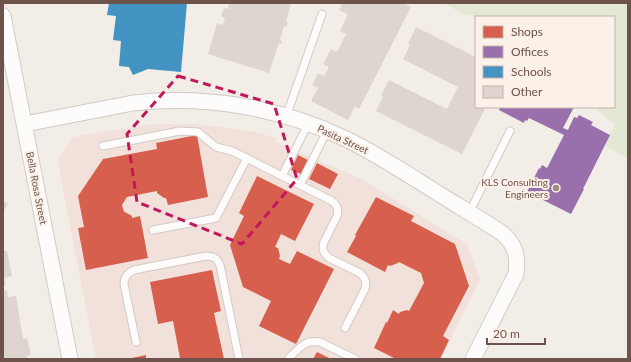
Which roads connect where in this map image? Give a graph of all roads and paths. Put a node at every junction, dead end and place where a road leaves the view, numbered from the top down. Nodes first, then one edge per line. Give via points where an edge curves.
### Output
1 (322, 14) dead end
2 (3, 16) edge
3 (286, 117) junction
4 (25, 124) junction
5 (308, 124) junction
6 (327, 131) junction
7 (510, 131) dead end
8 (103, 146) dead end
9 (246, 158) junction
10 (282, 176) junction
11 (300, 185) junction
12 (469, 213) junction
13 (153, 230) dead end
14 (345, 328) dead end
15 (136, 342) dead end
16 (70, 359) edge
17 (238, 359) edge
18 (288, 359) edge
19 (354, 359) edge
20 (473, 359) edge

1 - 3 lane
2 - 4 street, Bella Rosa Street
3 - 4 street, Pasita Street via 226,104 150,101
3 - 5 street, Pasita Street
4 - 16 street, Bella Rosa Street
5 - 6 street, Pasita Street
5 - 10 lane
6 - 11 lane
6 - 12 street, Pasita Street via 373,153
7 - 12 lane
8 - 9 lane via 180,131 198,132 216,147
9 - 10 lane
9 - 13 lane via 216,218
10 - 11 lane
11 - 14 lane via 332,201 337,208 337,216 322,246 325,255 360,273 366,280 365,289
12 - 20 street, Pasita Street via 507,238 514,248 517,264 516,274
15 - 17 lane via 124,284 126,275 134,270 211,256 220,265
18 - 19 lane via 309,341 320,342

